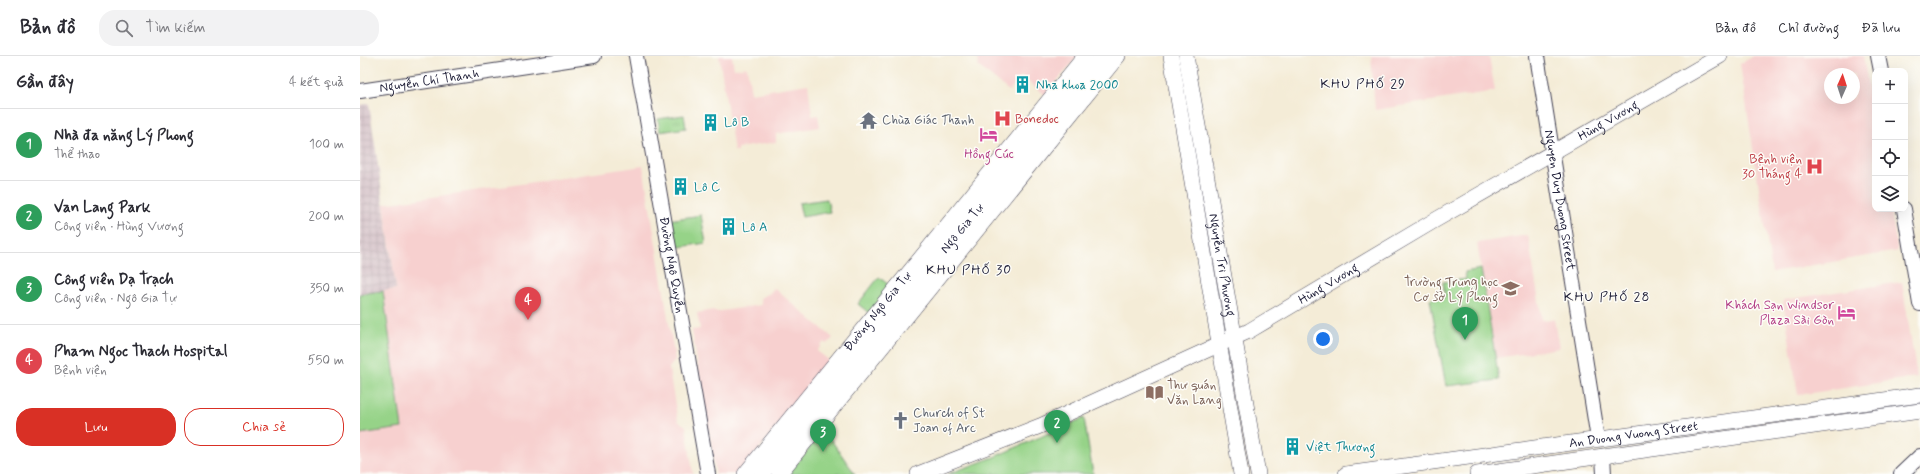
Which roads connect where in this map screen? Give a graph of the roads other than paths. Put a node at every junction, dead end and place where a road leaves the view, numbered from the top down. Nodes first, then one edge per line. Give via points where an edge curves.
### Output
1 (594, 56) edge
2 (636, 56) edge
3 (1085, 56) edge
4 (1102, 56) edge
5 (1118, 56) edge
6 (1171, 56) edge
7 (1186, 56) edge
8 (1537, 56) edge
9 (1720, 56) edge
10 (1878, 56) edge
11 (1880, 68) edge
12 (360, 91) edge
13 (1552, 152) junction
14 (1002, 179) junction
15 (1905, 212) edge
16 (1211, 252) junction
17 (914, 277) junction
18 (1920, 304) edge
19 (897, 318) junction
20 (1234, 339) junction
21 (1219, 345) junction
22 (850, 356) junction
23 (1240, 371) junction
24 (1225, 377) junction
25 (1920, 395) edge
26 (819, 404) junction
27 (1858, 404) junction
28 (1920, 410) edge
29 (1860, 419) junction
30 (1598, 439) junction
31 (1547, 446) junction
32 (1603, 456) junction
33 (1920, 456) edge
34 (1549, 464) junction
35 (708, 474) edge
36 (745, 474) edge
37 (762, 474) edge
38 (779, 474) edge
39 (918, 474) edge
40 (1242, 474) edge
41 (1258, 474) edge
42 (1346, 474) edge
43 (1477, 474) edge
44 (1604, 474) edge
45 (1901, 474) edge

1 - 12 street, Nguyễn Chí Thanh
2 - 35 street, Đường Ngô Quyền
3 - 14 main road
4 - 14 main road, Ngô Gia Tự
5 - 14 main road, Ngô Gia Tự
6 - 16 main road, Nguyễn Tri Phương
7 - 16 main road, Nguyễn Tri Phương
8 - 13 street, Nguyen Duy Duong Street
9 - 13 main road, Hùng Vương
10 - 11 street
13 - 20 main road, Hùng Vương
13 - 30 street, Nguyen Duy Duong Street
14 - 17 main road, Ngô Gia Tự
14 - 19 main road, Ngô Gia Tự
15 - 18 street
16 - 20 main road, Nguyễn Tri Phương
16 - 21 main road, Nguyễn Tri Phương
17 - 19 main road, Ngô Gia Tự
17 - 22 main road, Đường Ngô Gia Tự
19 - 22 main road, Ngô Gia Tự
19 - 26 main road, Ngô Gia Tự
20 - 21 main road, Hùng Vương
20 - 23 main road, Nguyễn Tri Phương
21 - 24 main road, Nguyễn Tri Phương
21 - 39 main road, Hùng Vương via 1040,426
22 - 26 main road, Ngô Gia Tự
23 - 24 main road
23 - 41 main road, Nguyễn Tri Phương
24 - 40 main road, Nguyễn Tri Phương
25 - 27 main road, An Duong Vuong Street
26 - 36 main road
26 - 37 main road, Ngô Gia Tự
26 - 38 main road, Ngô Gia Tự
27 - 29 main road
27 - 30 main road, An Duong Vuong Street
28 - 29 main road, An Duong Vuong Street
29 - 32 main road, An Duong Vuong Street
30 - 31 main road, An Duong Vuong Street
30 - 32 main road
31 - 34 main road
31 - 42 main road, An Duong Vuong Street
32 - 34 main road, An Duong Vuong Street
32 - 44 street
33 - 45 street
34 - 43 main road, An Duong Vuong Street

